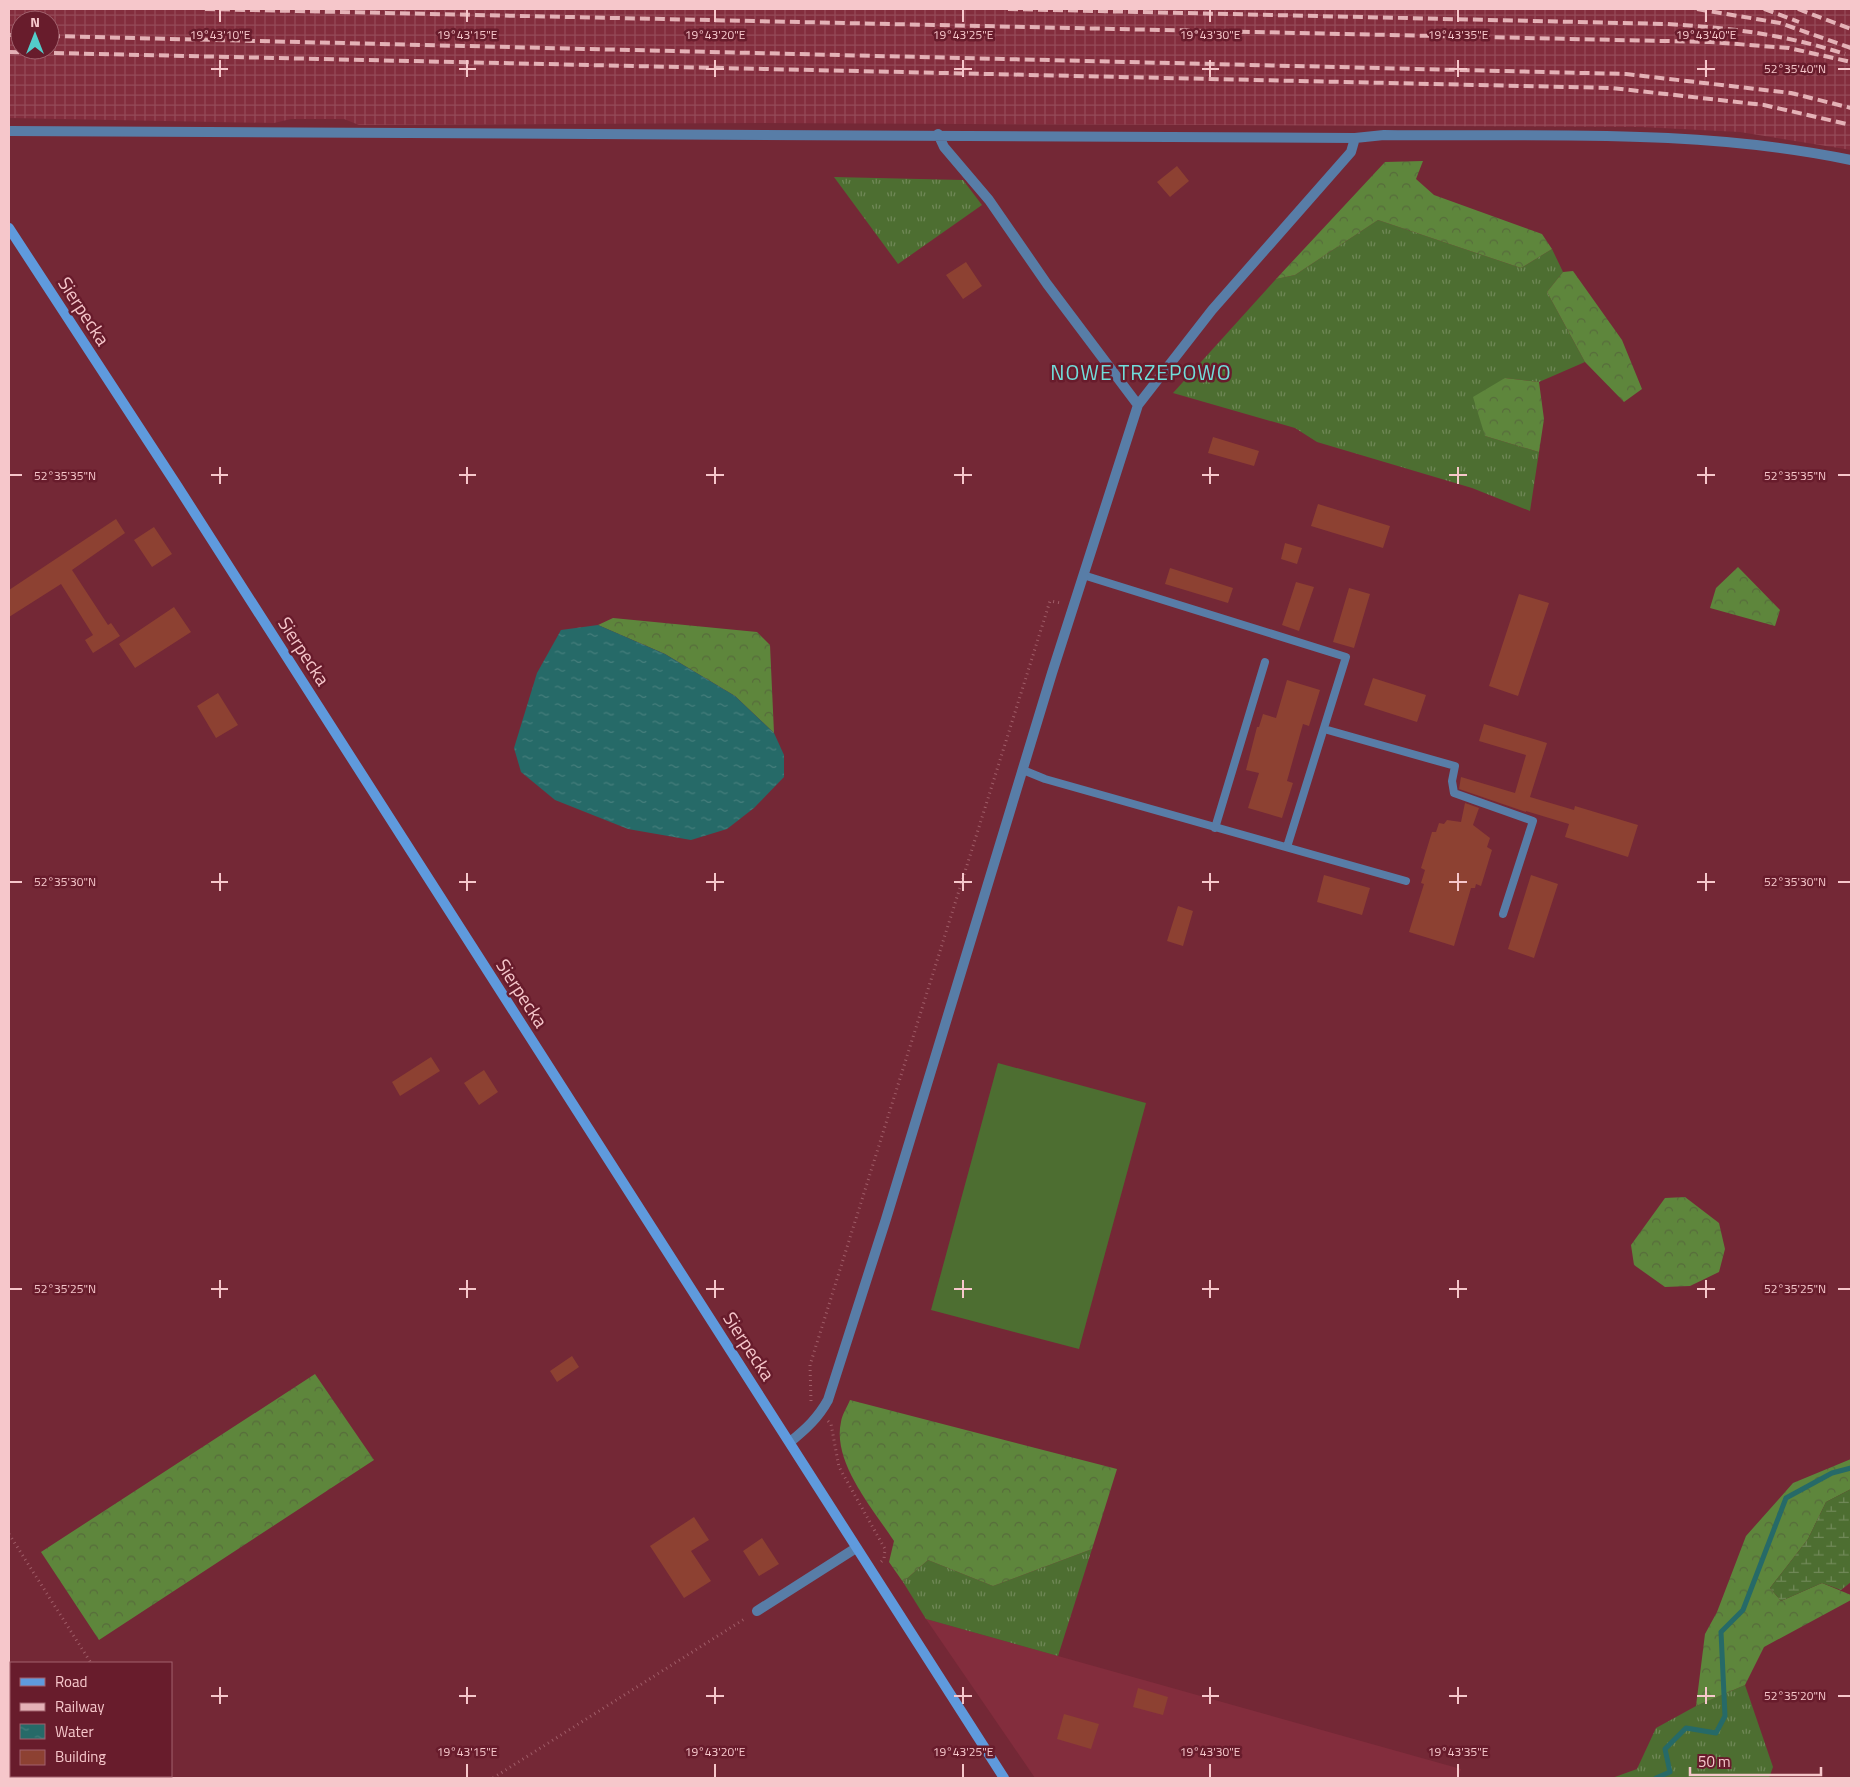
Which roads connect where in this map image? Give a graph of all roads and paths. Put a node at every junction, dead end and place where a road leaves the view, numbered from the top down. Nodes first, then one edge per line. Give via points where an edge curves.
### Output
1 (9, 131) edge
2 (938, 134) junction
3 (1355, 138) junction
4 (1851, 160) edge
5 (9, 228) edge
6 (1138, 405) junction
7 (1084, 575) junction
8 (1073, 607) junction
9 (1265, 662) dead end
10 (1324, 729) junction
11 (1023, 770) junction
12 (1216, 828) junction
13 (1287, 847) junction
14 (1406, 880) dead end
15 (1503, 914) dead end
16 (812, 1409) dead end
17 (827, 1421) dead end
18 (790, 1442) junction
19 (9, 1534) edge
20 (856, 1548) junction
21 (877, 1565) dead end
22 (757, 1611) joint
23 (90, 1662) edge
24 (493, 1778) edge
25 (1004, 1778) edge

1 - 2 street
2 - 3 street
2 - 6 street via 944,147 989,200
3 - 4 street via 1720,140 1767,144
3 - 6 street via 1351,152 1212,310
5 - 18 street, Sierpecka
6 - 7 street
7 - 8 street
7 - 10 lane via 1346,657
8 - 11 street
8 - 16 path via 1050,601 810,1365
9 - 12 lane
10 - 13 lane
10 - 15 lane via 1455,766 1454,793 1533,821
11 - 12 lane
11 - 18 street via 828,1400 811,1425
12 - 13 lane
13 - 14 lane
17 - 21 path via 831,1424 839,1467 885,1549 884,1558
18 - 20 street, Sierpecka
19 - 23 path
20 - 22 street
20 - 25 street, Sierpecka
22 - 24 path

